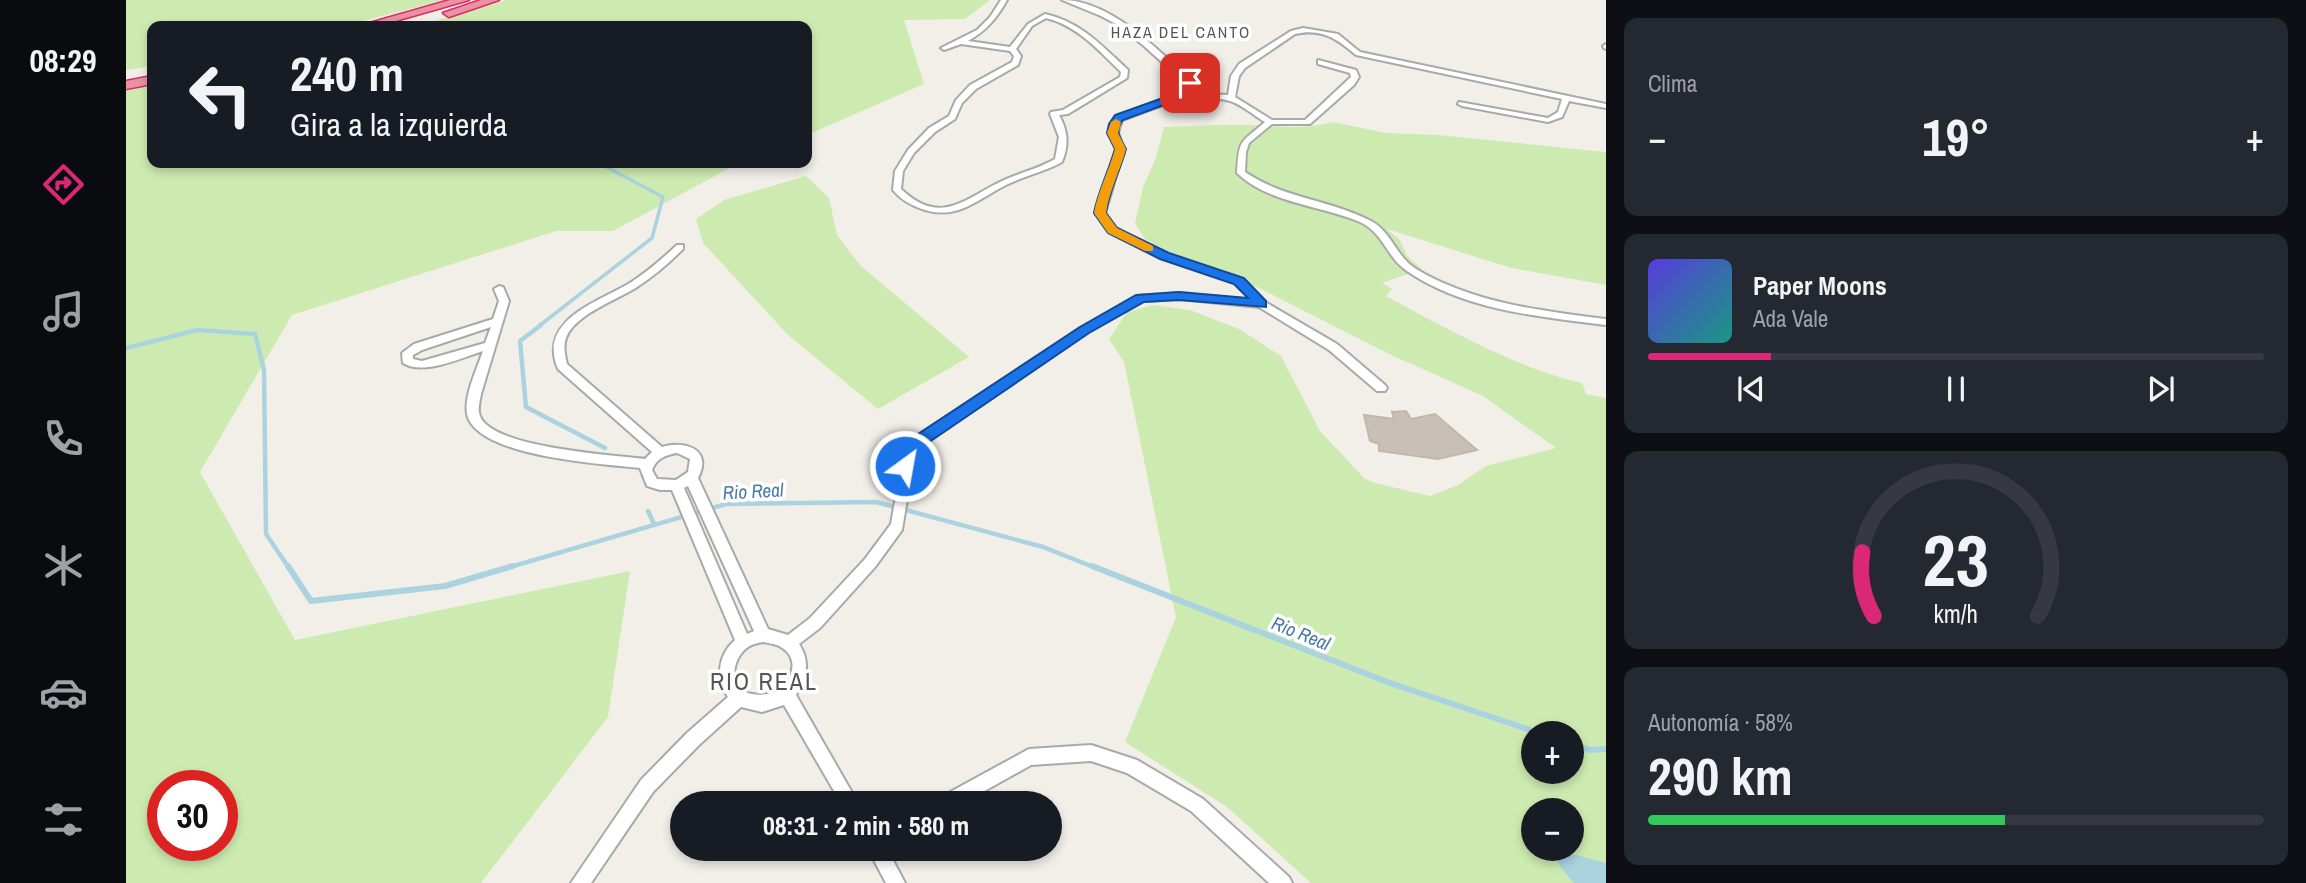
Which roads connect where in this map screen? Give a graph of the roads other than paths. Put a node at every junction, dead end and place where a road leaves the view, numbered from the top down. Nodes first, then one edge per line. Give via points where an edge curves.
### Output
1 (463, 0) edge
2 (493, 0) edge
3 (1004, 0) edge
4 (1065, 0) edge
5 (384, 21) edge
6 (417, 21) edge
7 (962, 42) junction
8 (944, 48) dead end
9 (1012, 49) junction
10 (1321, 62) dead end
11 (147, 72) edge
12 (126, 76) edge
13 (147, 81) edge
14 (126, 85) edge
15 (1190, 92) junction
16 (1201, 95) joint
17 (1231, 98) junction
18 (1566, 98) junction
19 (1462, 104) dead end
20 (1606, 106) edge
21 (1270, 122) junction
22 (680, 247) dead end
23 (499, 289) dead end
24 (1261, 304) junction
25 (497, 321) junction
26 (1606, 322) edge
27 (489, 346) junction
28 (1381, 388) dead end
29 (660, 452) junction
30 (648, 464) junction
31 (691, 478) junction
32 (677, 486) junction
33 (897, 526) joint
34 (714, 529) joint
35 (763, 635) junction
36 (743, 642) junction
37 (790, 642) junction
38 (787, 695) junction
39 (739, 698) junction
40 (843, 791) edge
41 (968, 791) edge
42 (884, 861) edge
43 (580, 883) edge
44 (896, 883) edge
45 (1283, 883) edge

1 - 5 highway
2 - 6 highway
3 - 7 street via 984,29
4 - 15 street via 1115,19 1190,83
7 - 8 street
7 - 9 street
9 - 9 street via 1018,56 1015,63 973,87 952,117 911,152 899,171 897,190 905,200 957,209 1006,182 1041,172 1059,160 1065,142 1054,114 1107,88 1125,72 1074,24 1062,19 1045,16 1030,25
10 - 21 street via 1353,72 1355,77 1307,122
11 - 12 highway
13 - 14 highway
15 - 16 street
15 - 24 street via 1119,118 1114,124 1112,133 1120,149 1100,213 1113,230 1164,256 1239,281
16 - 17 street
17 - 18 street via 1242,66 1265,48 1303,30 1336,35 1358,54
17 - 21 street
18 - 19 street via 1561,114 1548,120
18 - 20 street
21 - 26 street via 1245,142 1242,152 1241,173 1253,183 1367,222 1391,243 1408,269 1425,278 1490,302
22 - 29 street via 643,279 572,321 558,341 562,366
23 - 25 street via 504,301
24 - 28 street via 1333,347
24 - 33 street via 1179,296 1141,298 1084,330 909,448
25 - 27 street
25 - 27 street via 418,347 407,360 422,365
27 - 30 street via 472,410 489,435 513,444
29 - 30 street
29 - 31 street via 677,448 692,453 698,465
30 - 32 street via 652,482
31 - 32 street
31 - 34 street
32 - 36 street
33 - 37 street via 870,564 815,623
34 - 35 street
35 - 36 street
35 - 37 street
36 - 39 street via 733,651 726,676
37 - 38 street via 800,658 799,678
38 - 39 street via 755,704
38 - 40 street
39 - 43 street via 647,786
41 - 45 street via 1029,757 1091,754 1131,766 1197,805
42 - 44 street

